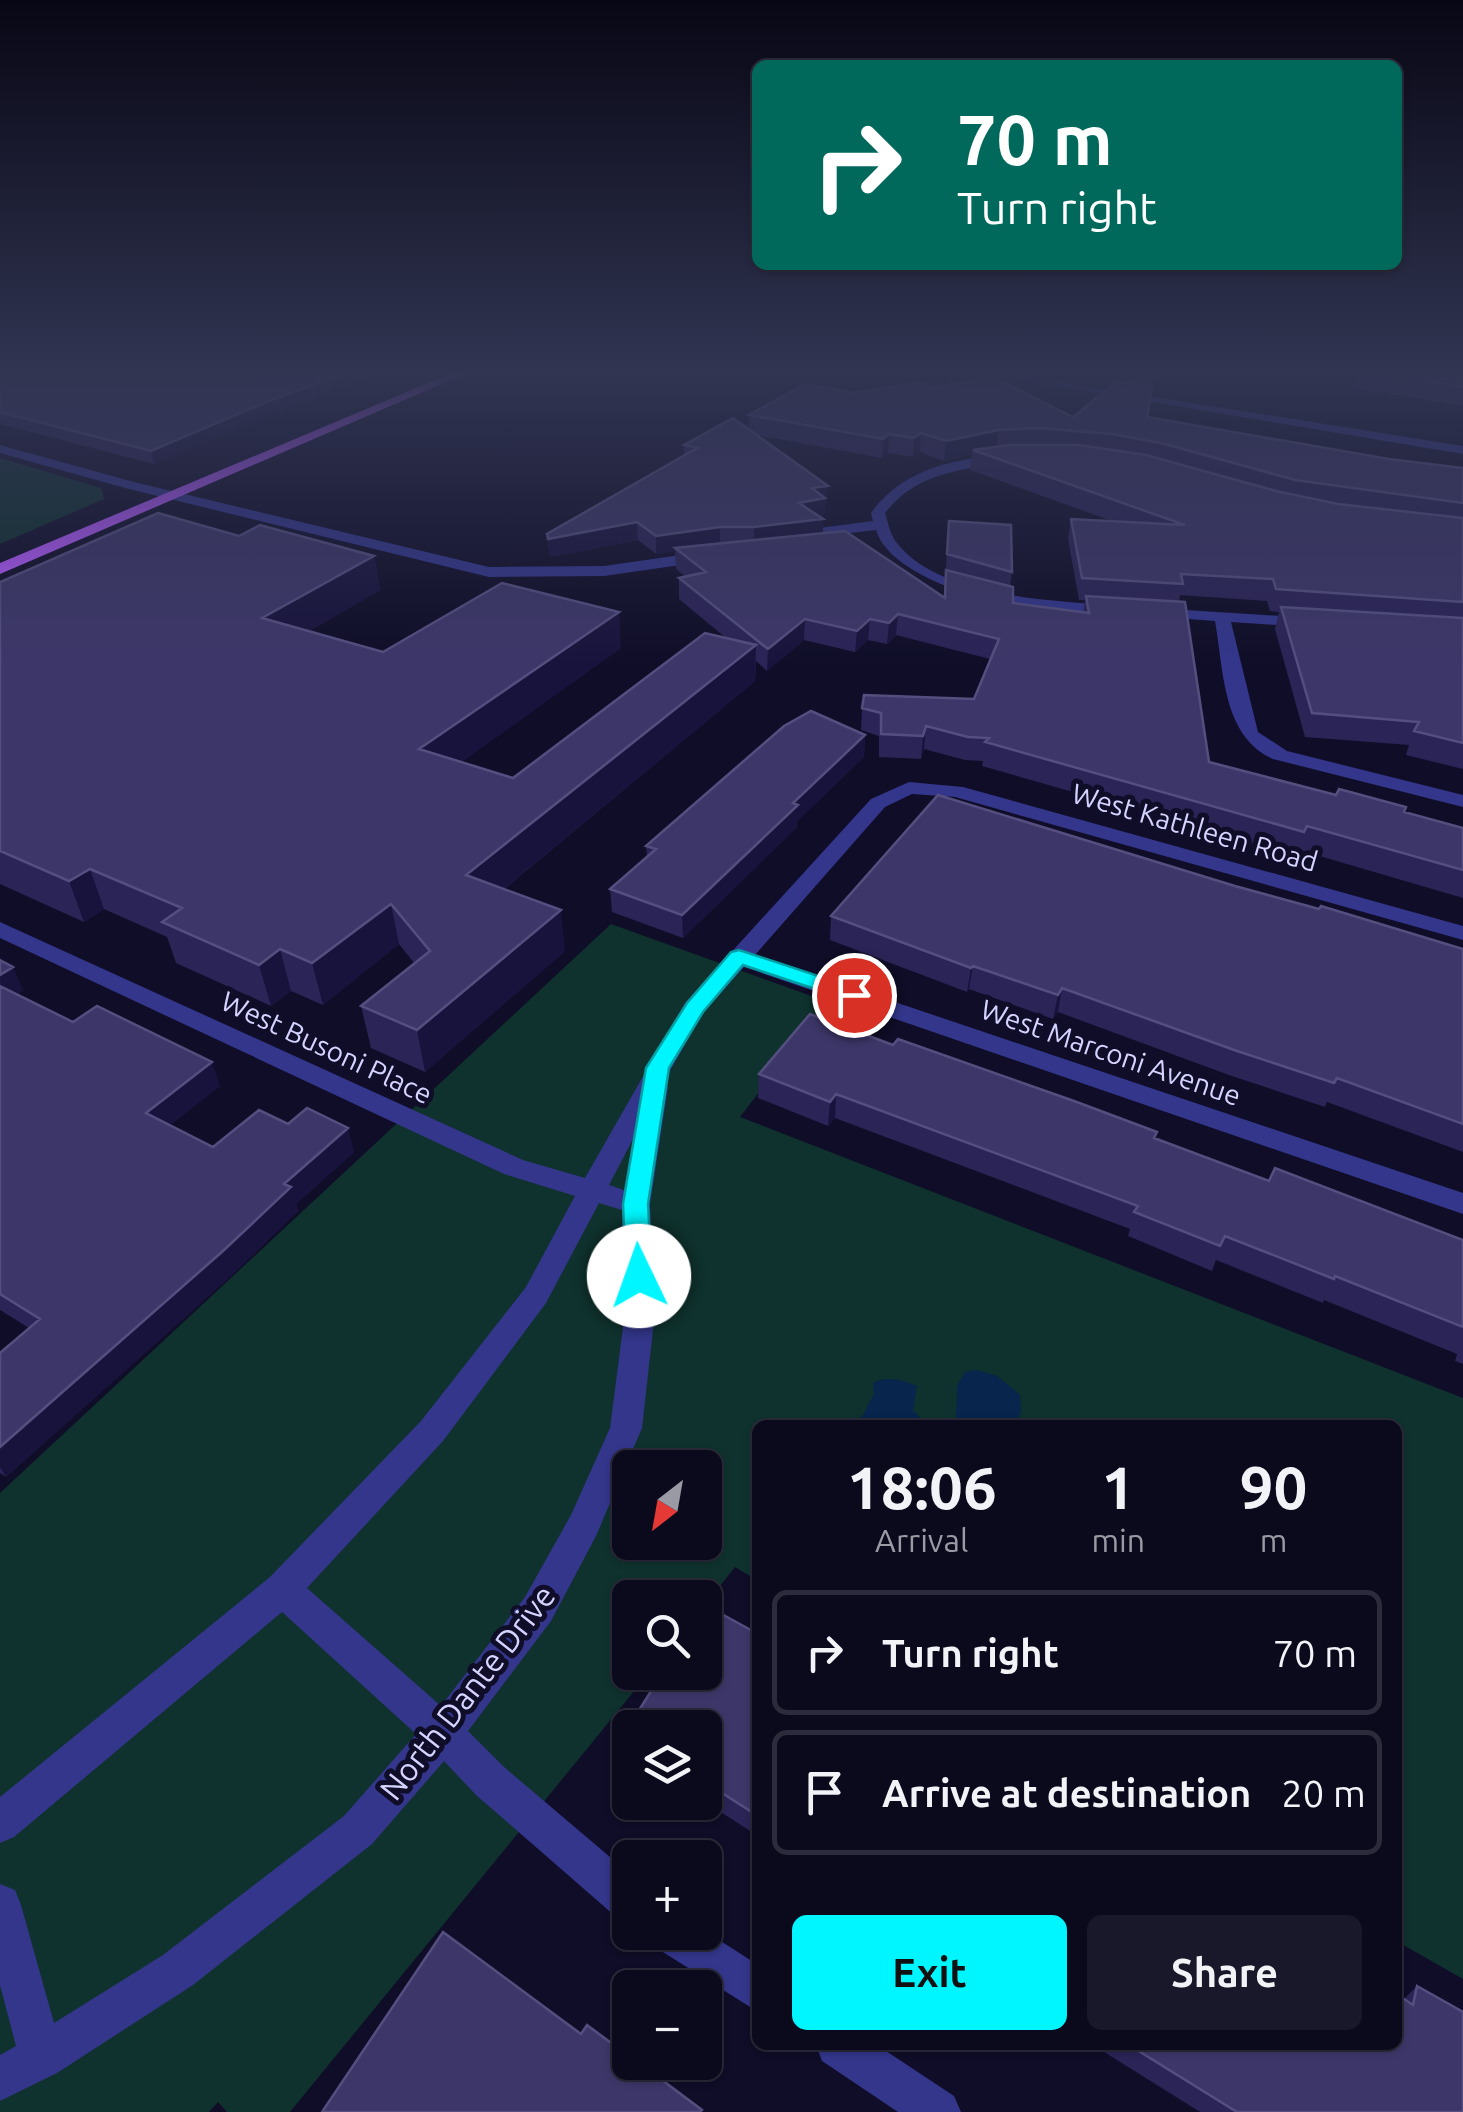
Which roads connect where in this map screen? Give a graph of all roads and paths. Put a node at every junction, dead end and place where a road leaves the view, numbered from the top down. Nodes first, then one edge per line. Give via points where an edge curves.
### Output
1 (74, 469) edge
2 (236, 469) edge
3 (948, 469) edge
4 (174, 495) junction
5 (881, 531) junction
6 (775, 538) edge
7 (788, 550) edge
8 (721, 554) edge
9 (0, 570) edge
10 (1125, 611) edge
11 (1144, 612) edge
12 (1222, 617) junction
13 (1334, 624) edge
14 (909, 788) joint
15 (1463, 800) edge
16 (0, 928) edge
17 (1463, 933) edge
18 (739, 957) junction
19 (658, 1068) junction
20 (589, 1192) junction
21 (636, 1204) junction
22 (1463, 1204) edge
23 (282, 1589) junction
24 (443, 1732) junction
25 (0, 1822) edge
26 (612, 1886) edge
27 (0, 1905) edge
28 (697, 1950) edge
29 (752, 1987) edge
30 (845, 2050) edge
31 (42, 2057) junction
32 (0, 2078) edge
33 (938, 2112) edge

1 - 4 street
2 - 4 main road
3 - 5 street via 884,502
4 - 8 street via 460,567 522,574 604,571
4 - 9 main road
5 - 6 street
5 - 7 street
5 - 10 street via 920,570 957,586 1026,602
11 - 12 street
12 - 13 street
12 - 15 street via 1244,723 1261,747
14 - 17 street, West Kathleen Road via 956,791
14 - 18 street, North Dante Drive via 878,803
16 - 20 street, West Busoni Place via 514,1167
18 - 19 street, North Dante Drive via 694,1008
18 - 22 street, West Marconi Avenue
19 - 20 street, North Dante Drive
19 - 21 street, North Dante Drive
20 - 21 street, West Busoni Place
20 - 23 street, North Dante Drive via 536,1294 492,1355 432,1431
21 - 24 street, North Dante Drive via 640,1312 626,1428 538,1609
23 - 24 street
23 - 25 street, North Dante Drive
24 - 26 street
24 - 31 street, North Dante Drive via 358,1830 178,1970
27 - 31 street
28 - 29 street
30 - 33 street
31 - 32 street, North Dante Drive

